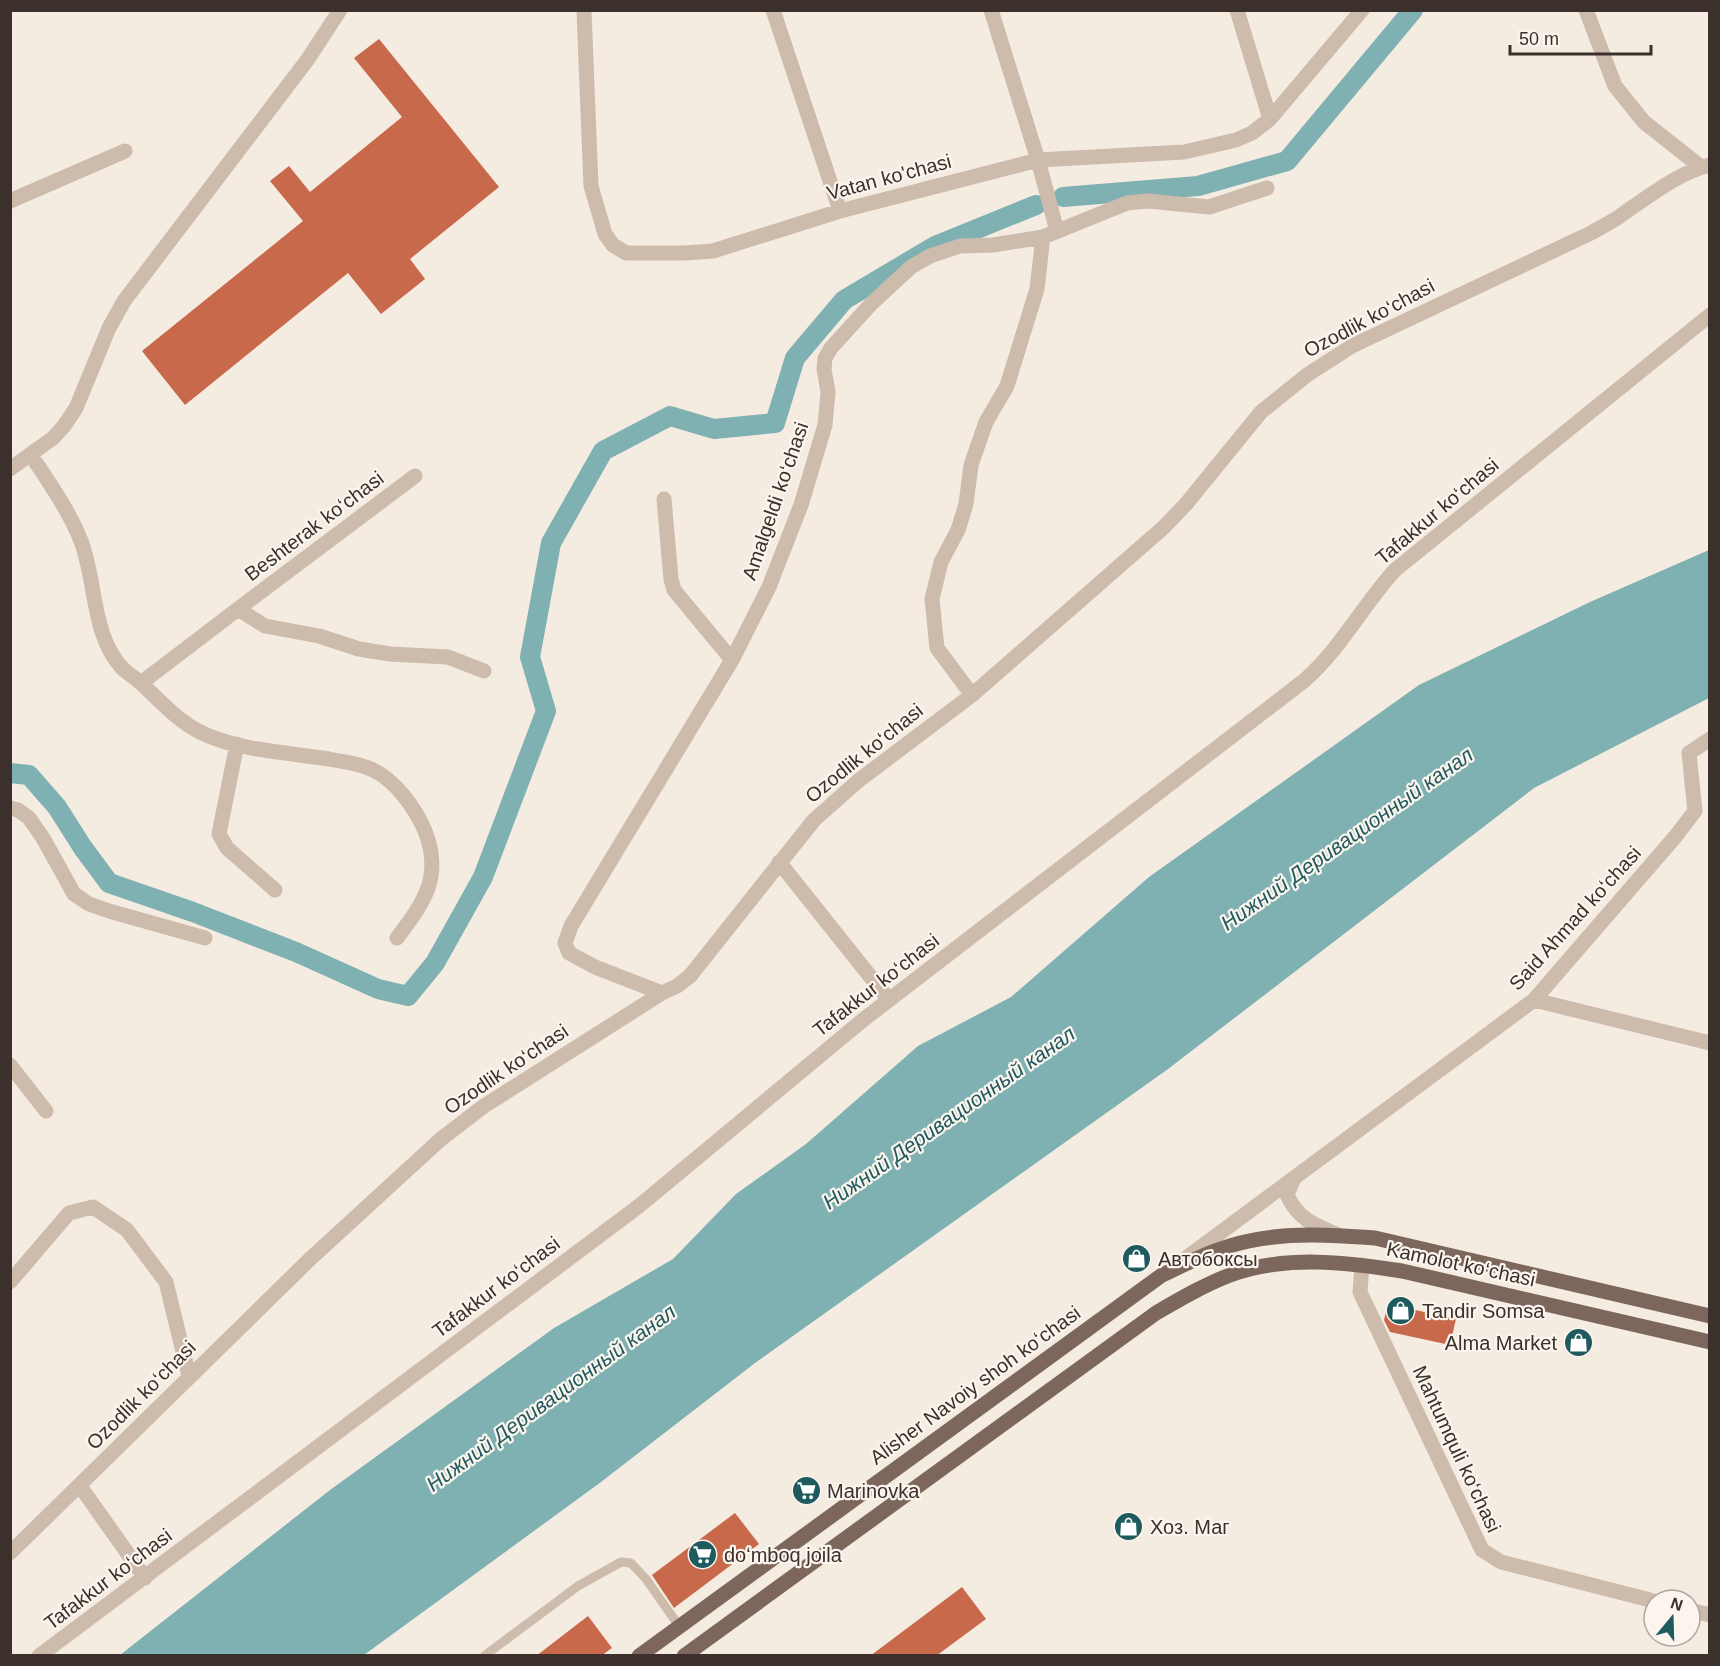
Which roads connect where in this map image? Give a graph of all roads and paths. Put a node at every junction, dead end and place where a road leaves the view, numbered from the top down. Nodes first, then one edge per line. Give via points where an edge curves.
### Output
1 (340, 10) edge
2 (773, 10) edge
3 (991, 10) edge
4 (1237, 10) edge
5 (1362, 10) edge
6 (1586, 10) edge
7 (584, 11) edge
8 (1270, 119) junction
9 (125, 151) dead end
10 (1038, 160) junction
11 (1705, 166) edge
12 (1267, 188) dead end
13 (10, 201) edge
14 (840, 211) junction
15 (1050, 234) junction
16 (1710, 315) edge
17 (31, 455) junction
18 (10, 469) edge
19 (415, 476) dead end
20 (664, 499) dead end
21 (238, 609) junction
22 (732, 660) junction
23 (484, 671) dead end
24 (141, 683) junction
25 (972, 695) junction
26 (1710, 739) edge
27 (237, 744) junction
28 (10, 808) edge
29 (1702, 810) edge
30 (779, 862) junction
31 (275, 891) dead end
32 (205, 938) dead end
33 (397, 938) dead end
34 (662, 993) junction
35 (889, 1000) junction
36 (1534, 1000) junction
37 (1710, 1043) edge
38 (10, 1065) edge
39 (46, 1112) dead end
40 (1294, 1178) junction
41 (1338, 1235) junction
42 (1362, 1265) junction
43 (1162, 1275) junction
44 (10, 1281) edge
45 (1710, 1316) edge
46 (1710, 1342) edge
47 (189, 1376) junction
48 (80, 1486) junction
49 (10, 1553) edge
50 (145, 1578) junction
51 (1642, 1598) edge
52 (679, 1626) junction
53 (39, 1656) edge
54 (484, 1656) edge
55 (639, 1656) edge
56 (684, 1656) edge

1 - 17 street via 308,59 124,301 76,408 64,426
2 - 14 street
3 - 10 street
4 - 8 street
5 - 8 street, Vatan ko'chasi
6 - 11 street, Ozodlik ko‘chasi via 1614,86 1644,122
7 - 14 street, Vatan ko'chasi via 591,186 605,234 613,245 626,253 713,251
8 - 10 street, Vatan ko'chasi via 1236,140 1184,152
9 - 13 street
10 - 14 street, Vatan ko'chasi
10 - 15 street
11 - 25 street, Ozodlik ko‘chasi via 1672,180 1591,233 1352,346 1306,375 1261,412 1164,527
12 - 15 street, Amalgeldi ko‘chasi via 1209,207 1148,201 1127,203
15 - 22 street, Amalgeldi ko‘chasi via 993,245 960,246 930,256 899,277 831,348 824,369 827,411 813,466 769,587
15 - 25 street via 1007,386 986,422 971,465 966,504 941,562 932,599 937,648
16 - 35 street, Tafakkur ko‘chasi via 1395,570 1322,665 1305,680
17 - 18 street
17 - 24 street via 65,507 82,543 104,638 113,657
19 - 21 street, Beshterak ko‘chasi
20 - 22 street via 674,590
21 - 23 street, Beshterak ko‘chasi via 265,626 319,636 359,649 448,657
21 - 24 street, Beshterak ko‘chasi
22 - 34 street, Amalgeldi ko‘chasi via 571,926 565,943 569,953 595,967
24 - 27 street via 174,716 201,733
25 - 30 street, Ozodlik ko‘chasi via 858,781 814,820
26 - 29 street, Said Ahmad ko‘chasi via 1689,753
27 - 31 street via 219,834 227,848
27 - 33 street via 372,769 386,778 407,802 431,847 432,877 421,906
28 - 32 street via 29,818 74,894 109,911
29 - 36 street, Said Ahmad ko‘chasi
30 - 34 street, Ozodlik ko‘chasi via 690,976
30 - 35 street
34 - 47 street, Ozodlik ko‘chasi via 484,1106 441,1139
35 - 50 street, Tafakkur ko‘chasi via 639,1206
36 - 37 street
36 - 40 street, Said Ahmad ko‘chasi
38 - 39 street
40 - 41 street via 1287,1195 1293,1209 1312,1224
40 - 43 street, Said Ahmad ko‘chasi
41 - 43 main road, Alisher Navoiy shoh koʻchasi via 1249,1241 1207,1254
41 - 45 main road, Alisher Navoiy shoh koʻchasi via 1375,1238
42 - 46 main road, Kamolot ko‘chasi
42 - 51 street, Mahtumquli ko‘chasi via 1360,1292 1482,1550 1501,1562
42 - 56 main road, Kamolot ko‘chasi via 1299,1263 1260,1267 1204,1286 1156,1313
43 - 52 main road, Alisher Navoiy shoh koʻchasi
44 - 47 street via 69,1213 93,1208 127,1230 166,1282
47 - 48 street, Ozodlik ko‘chasi
48 - 49 street, Ozodlik ko‘chasi
48 - 50 street
50 - 53 street, Tafakkur ko‘chasi
52 - 54 lane via 631,1563 621,1562 578,1586
52 - 55 main road, Alisher Navoiy shoh koʻchasi

